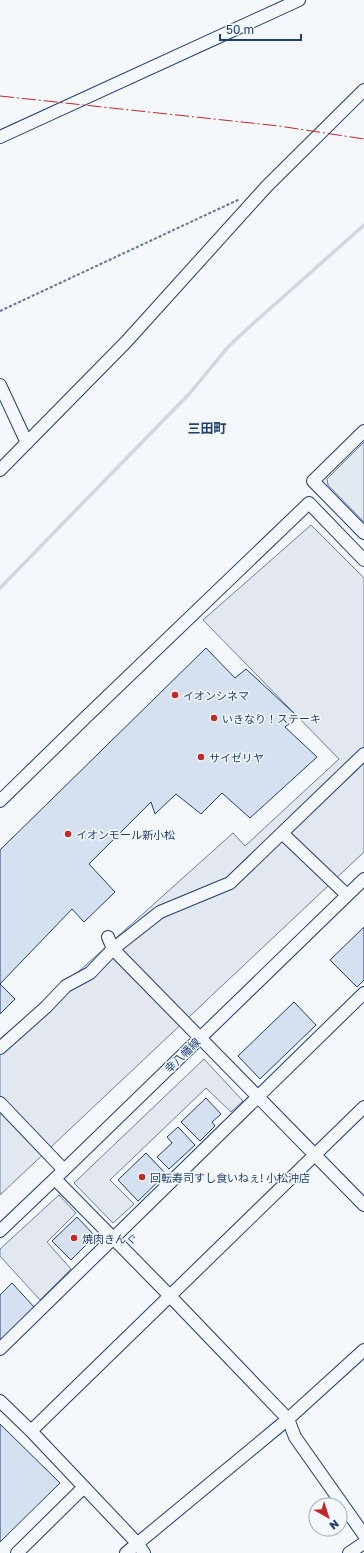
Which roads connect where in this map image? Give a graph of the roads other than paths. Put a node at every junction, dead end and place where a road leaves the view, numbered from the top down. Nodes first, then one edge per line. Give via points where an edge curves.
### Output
1 (299, 0) edge
2 (364, 90) edge
3 (0, 137) edge
4 (0, 385) edge
5 (364, 431) edge
6 (27, 443) junction
7 (0, 470) edge
8 (364, 533) edge
9 (364, 560) edge
10 (364, 754) edge
11 (0, 801) edge
12 (282, 833) junction
13 (364, 879) edge
14 (347, 895) junction
15 (108, 937) dead end
16 (113, 949) junction
17 (364, 992) edge
18 (199, 1038) junction
19 (0, 1048) edge
20 (258, 1097) junction
21 (0, 1103) edge
22 (364, 1107) edge
23 (314, 1155) junction
24 (64, 1170) junction
25 (55, 1179) junction
26 (364, 1205) edge
27 (0, 1231) edge
28 (113, 1238) junction
29 (169, 1295) junction
30 (0, 1349) edge
31 (364, 1350) edge
32 (0, 1401) edge
33 (288, 1419) junction
34 (30, 1431) junction
35 (84, 1487) junction
36 (364, 1535) edge
37 (137, 1543) junction
38 (364, 1543) edge
39 (16, 1553) edge
40 (126, 1553) edge
41 (144, 1553) edge
42 (349, 1553) edge

1 - 3 street
2 - 6 street via 267,186 126,342
4 - 6 street
5 - 8 street via 313,481
6 - 7 street
9 - 11 street via 309,503
10 - 12 street
12 - 14 street
12 - 16 street via 230,883 160,912
13 - 14 street, 幸八幡線
14 - 18 street, 幸八幡線
15 - 16 street
16 - 18 street
16 - 19 street via 90,973 66,986
17 - 20 street
18 - 20 street
18 - 24 street, 幸八幡線
20 - 23 street
20 - 28 street
21 - 24 street
22 - 23 street
23 - 26 street
23 - 29 street
24 - 25 street, 幸八幡線
25 - 27 street, 幸八幡線
25 - 28 street
28 - 29 street
28 - 30 street
29 - 33 street
29 - 34 street
31 - 33 street
32 - 34 street
33 - 36 street via 295,1437
33 - 37 street
34 - 35 street
35 - 37 street
35 - 39 street
37 - 40 street
37 - 41 street
38 - 42 street

